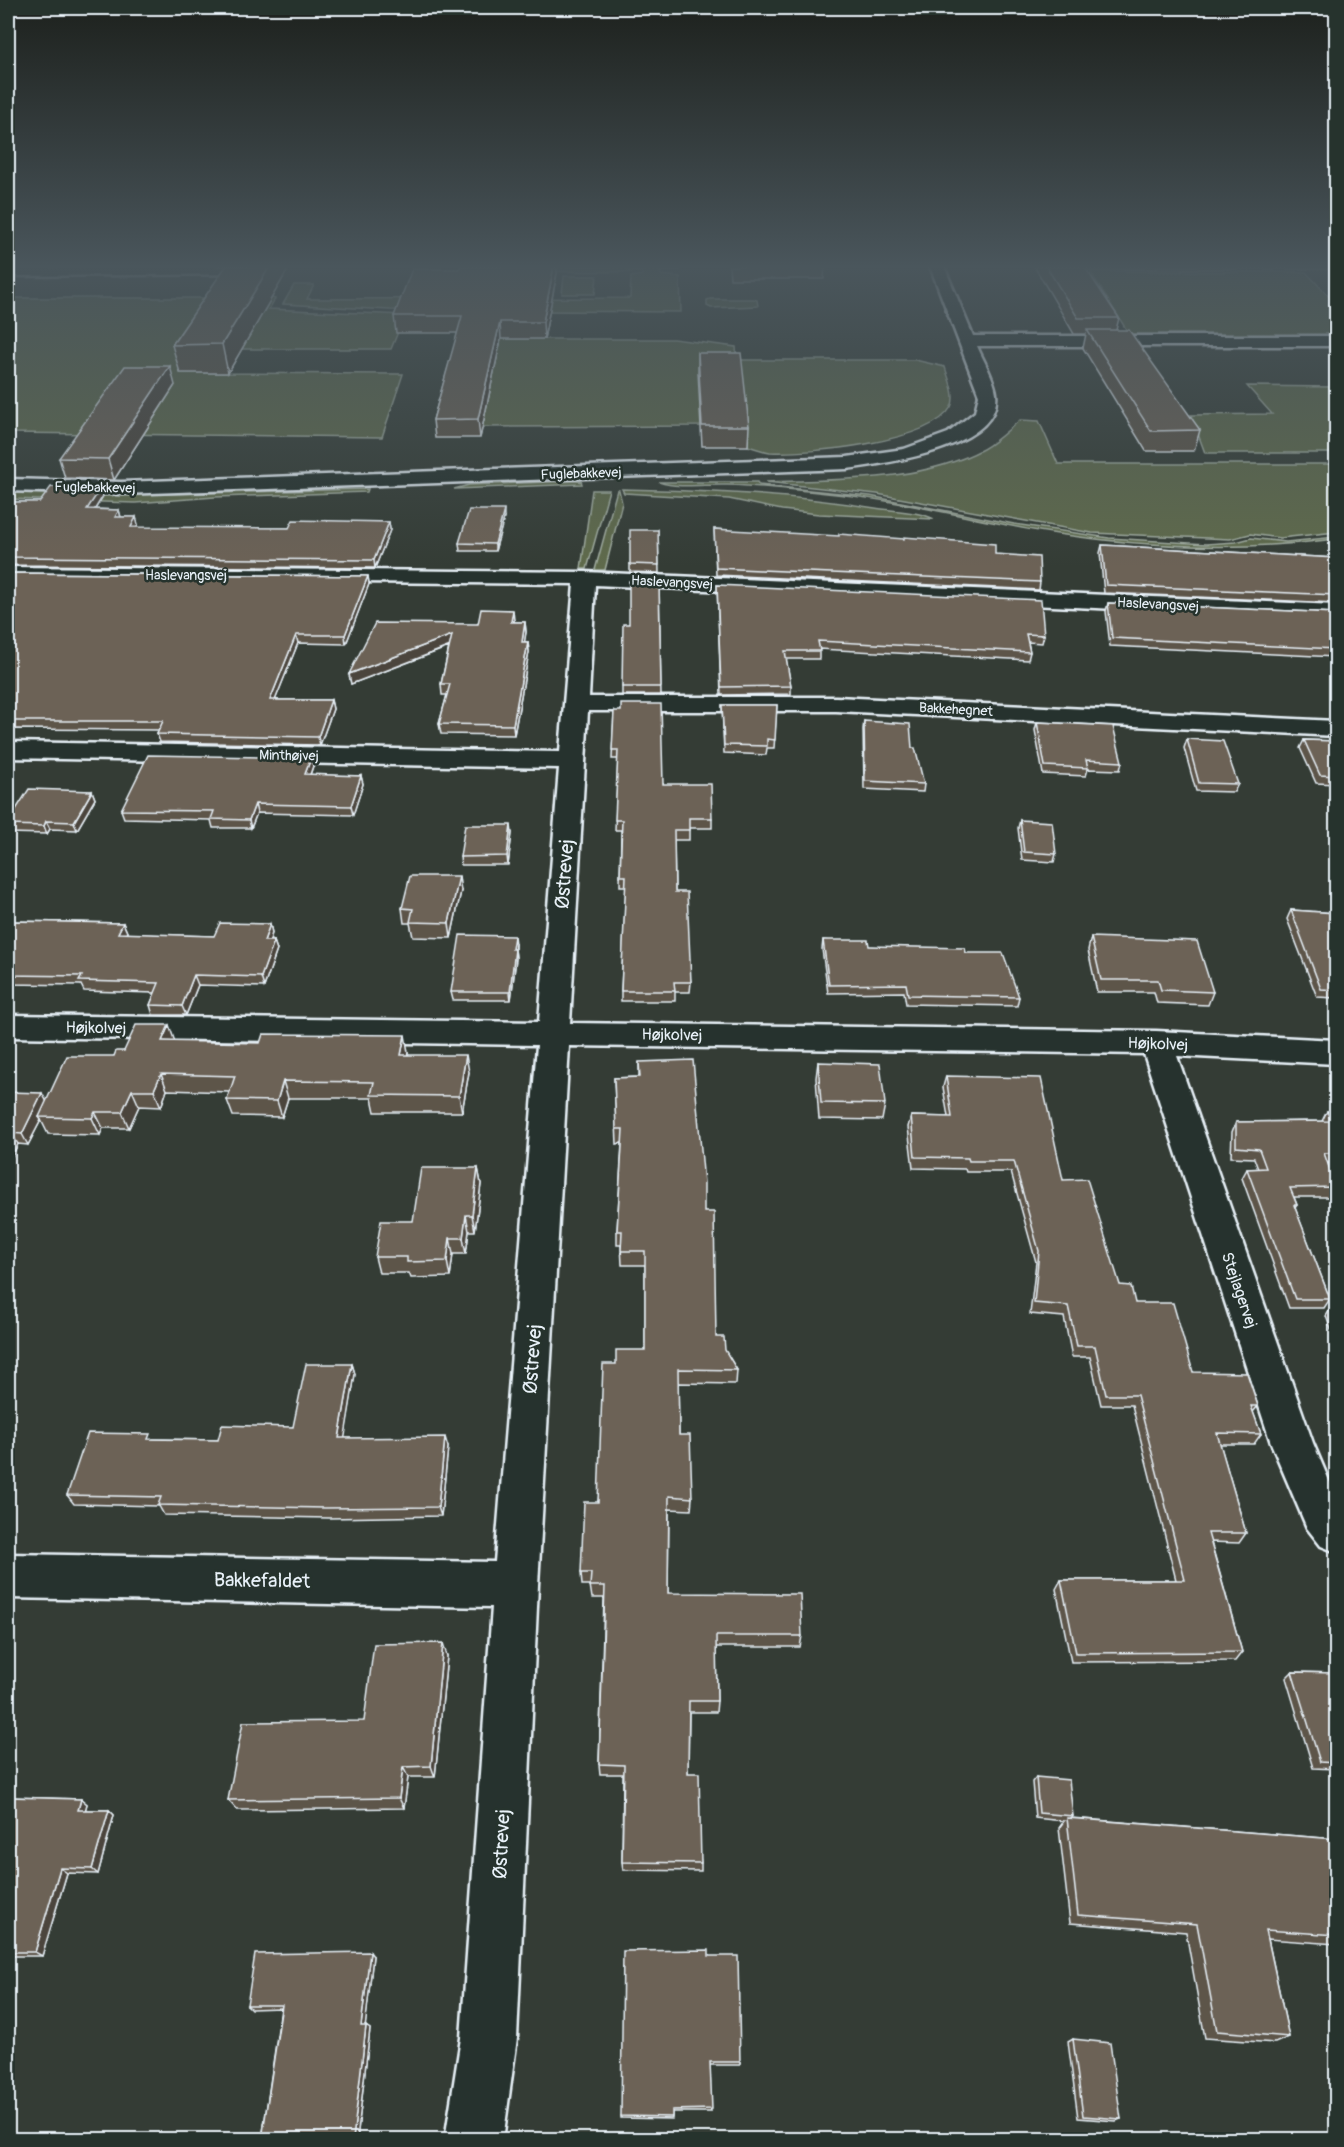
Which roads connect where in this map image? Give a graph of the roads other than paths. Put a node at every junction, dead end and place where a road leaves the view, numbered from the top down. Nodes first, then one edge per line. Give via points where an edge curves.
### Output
1 (977, 366) edge
2 (8, 485) edge
3 (8, 573) edge
4 (585, 578) junction
5 (1336, 612) edge
6 (575, 704) junction
7 (1336, 729) edge
8 (8, 750) edge
9 (571, 760) junction
10 (8, 1026) edge
11 (554, 1032) junction
12 (1156, 1043) junction
13 (1336, 1052) edge
14 (1336, 1531) edge
15 (8, 1576) edge
16 (516, 1584) junction
17 (474, 2139) edge

1 - 2 street, Fuglebakkevej via 988,395 984,413 967,429 945,442 908,454 868,461 121,488
3 - 4 street, Haslevangsvej
4 - 5 street, Haslevangsvej
4 - 6 street, Østrevej
6 - 7 street, Bakkehegnet via 836,704
6 - 9 street, Østrevej
8 - 9 street, Minthøjvej
9 - 11 street, Østrevej
10 - 11 street, Højkolvej
11 - 12 street, Højkolvej
11 - 16 street, Østrevej
12 - 13 street, Højkolvej
12 - 14 street, Stejlagervej via 1292,1443 1322,1513
15 - 16 street, Bakkefaldet
16 - 17 street, Østrevej via 489,2038

